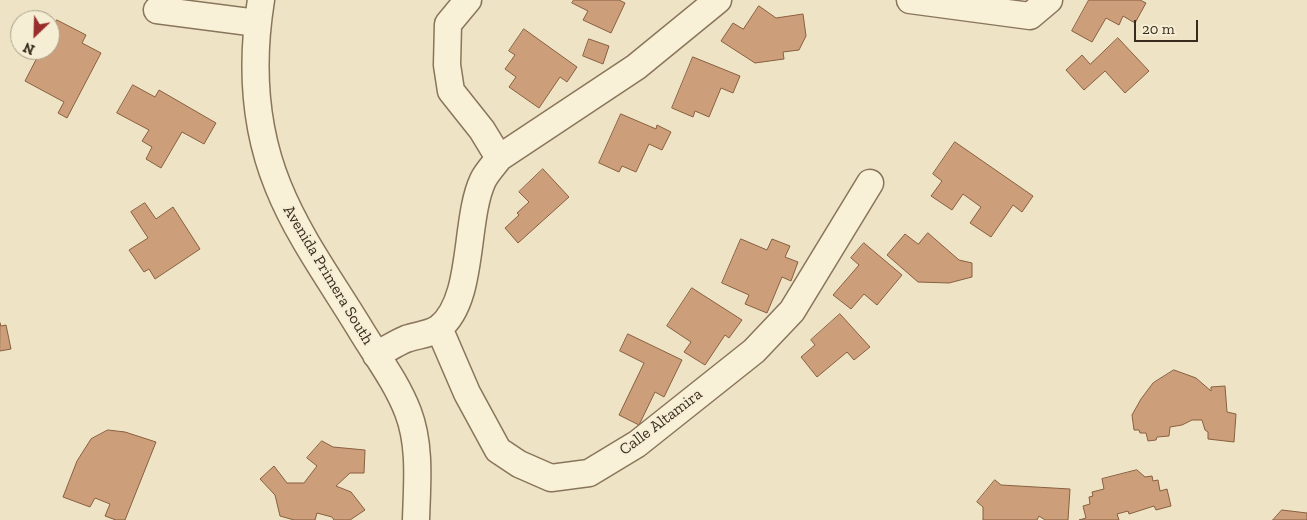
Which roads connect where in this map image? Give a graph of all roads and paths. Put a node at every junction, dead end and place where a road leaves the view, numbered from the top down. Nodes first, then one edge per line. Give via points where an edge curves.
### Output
1 (468, 0) edge
2 (718, 0) edge
3 (910, 0) edge
4 (1049, 0) edge
5 (157, 10) dead end
6 (259, 12) edge
7 (499, 158) junction
8 (870, 183) dead end
9 (439, 328) junction
10 (376, 355) junction
11 (416, 520) edge

1 - 7 street via 448,24 447,65 452,91
2 - 7 street via 636,67
3 - 4 street via 1030,16
5 - 6 street, Avenida Primera South
6 - 10 street, Avenida Primera South via 255,61 257,99 262,135 272,170 295,222
7 - 9 street via 483,179 475,206 459,297
8 - 9 street, Calle Altamira via 792,311 760,345 636,444 589,473 551,478 519,464 498,450 467,393
9 - 10 street via 398,342
10 - 11 street, Avenida Primera South via 400,395 414,431 418,471

